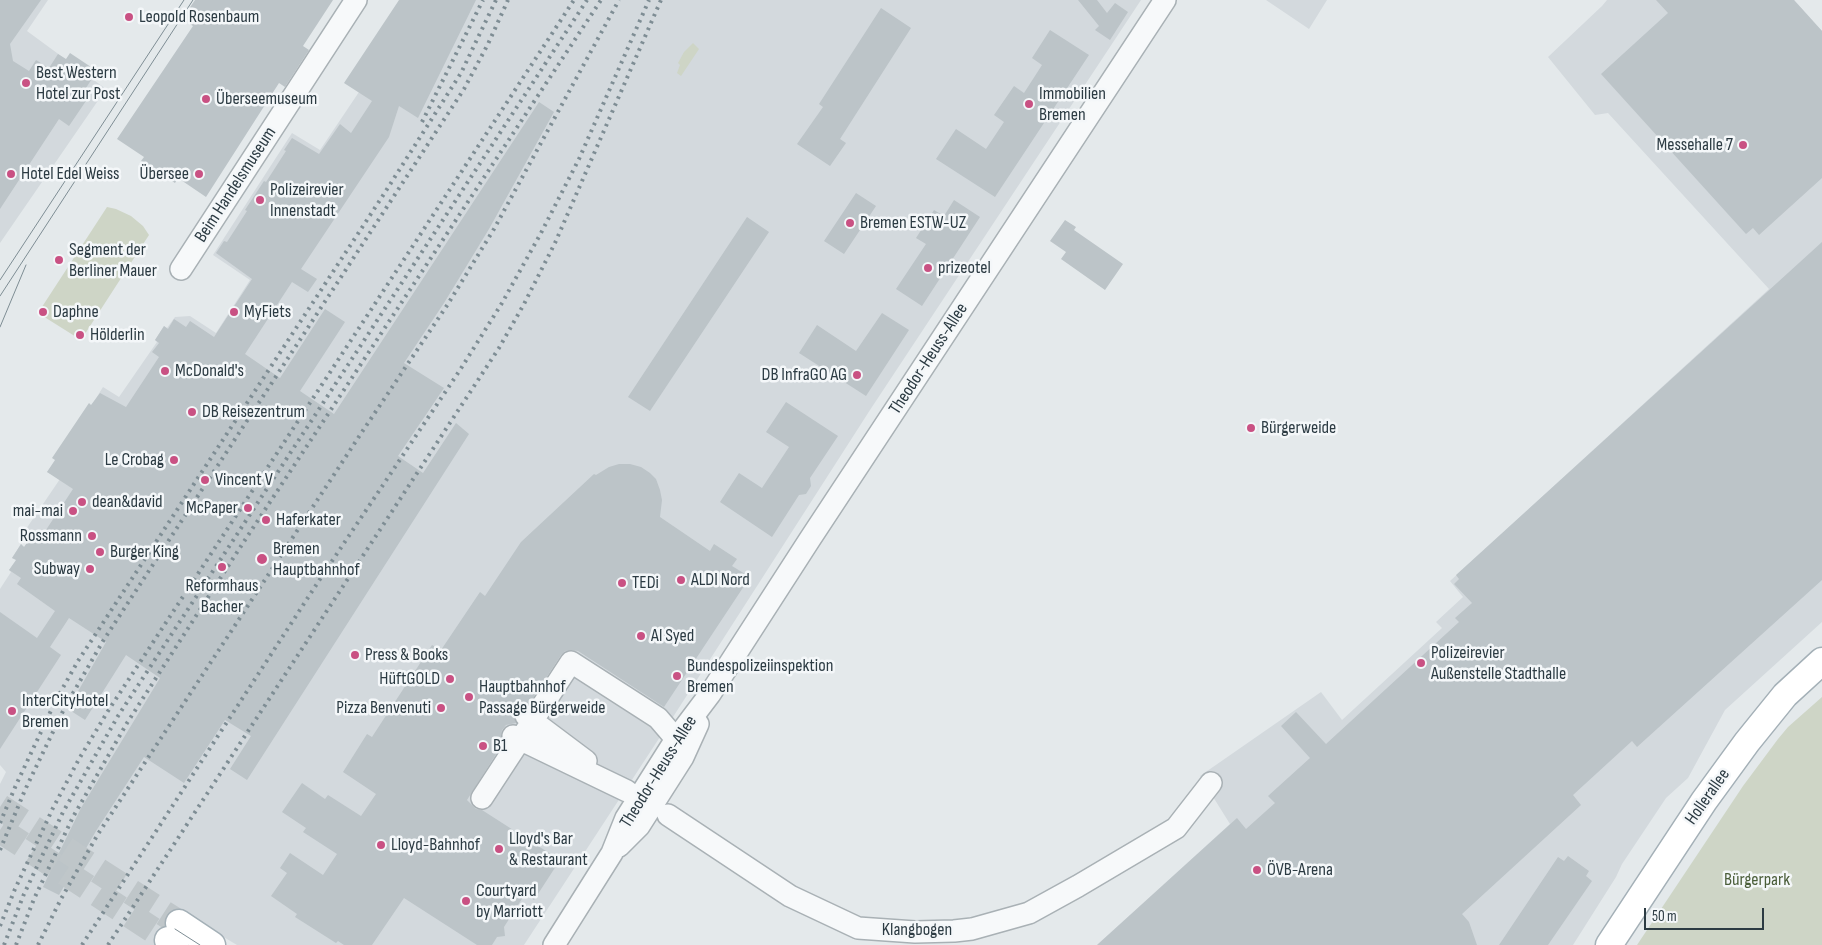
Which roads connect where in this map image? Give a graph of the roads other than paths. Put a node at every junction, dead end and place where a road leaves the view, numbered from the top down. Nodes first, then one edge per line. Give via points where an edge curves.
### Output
1 (356, 0) edge
2 (1165, 0) edge
3 (181, 269) dead end
4 (1822, 661) edge
5 (710, 694) junction
6 (529, 718) junction
7 (516, 738) junction
8 (676, 739) junction
9 (1212, 783) dead end
10 (482, 798) dead end
11 (668, 815) dead end
12 (612, 853) junction
13 (174, 936) tunnel mouth
14 (954, 938) edge
15 (212, 945) edge
16 (554, 945) edge
17 (1609, 945) edge

1 - 3 street, Beim Handelsmuseum
2 - 5 street, Theodor-Heuss-Allee
4 - 17 main road, Hollerallee via 1785,695 1747,742
5 - 8 street, Theodor-Heuss-Allee
5 - 12 street, Theodor-Heuss-Allee via 683,757 639,826
6 - 7 street
6 - 7 street via 627,791
6 - 8 street via 571,662 658,718
7 - 10 street
8 - 12 street, Theodor-Heuss-Allee via 626,818
9 - 14 street, Klangbogen via 1176,828 1029,913 972,929
11 - 14 street, Klangbogen via 790,896 858,928
12 - 16 street, Theodor-Heuss-Allee
13 - 15 main road

